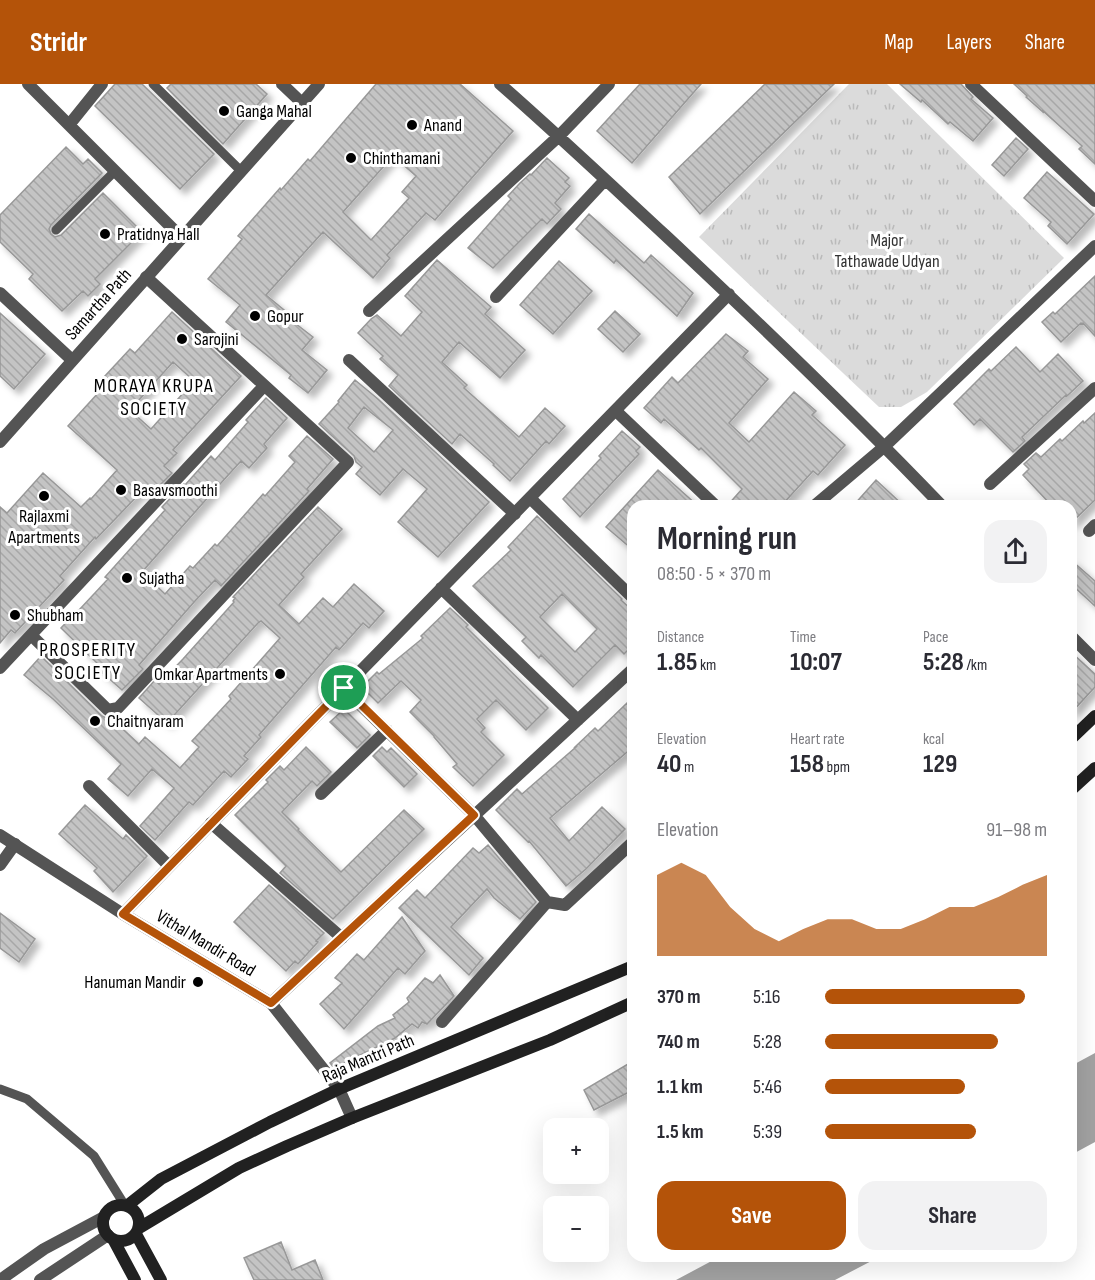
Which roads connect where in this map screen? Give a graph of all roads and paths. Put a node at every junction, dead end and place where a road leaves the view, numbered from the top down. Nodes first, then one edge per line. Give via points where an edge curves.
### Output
1 (28, 84) edge
2 (102, 84) edge
3 (153, 84) edge
4 (282, 84) edge
5 (319, 84) edge
6 (500, 84) edge
7 (609, 84) edge
8 (971, 84) edge
9 (302, 103) junction
10 (69, 125) junction
11 (559, 135) junction
12 (115, 171) junction
13 (241, 171) junction
14 (605, 180) junction
15 (1095, 201) edge
16 (56, 230) dead end
17 (182, 238) junction
18 (1095, 246) edge
19 (146, 277) junction
20 (0, 293) edge
21 (729, 294) junction
22 (496, 297) dead end
23 (369, 311) dead end
24 (72, 360) junction
25 (349, 360) dead end
26 (264, 386) junction
27 (1095, 388) edge
28 (616, 411) junction
29 (0, 441) edge
30 (885, 446) junction
31 (990, 484) dead end
32 (530, 498) junction
33 (710, 500) edge
34 (823, 500) edge
35 (936, 500) edge
36 (514, 514) junction
37 (441, 588) junction
38 (627, 592) edge
39 (31, 635) junction
40 (1077, 642) edge
41 (1095, 660) edge
42 (0, 668) edge
43 (627, 675) edge
44 (344, 688) junction
45 (1095, 716) edge
46 (578, 720) junction
47 (387, 730) junction
48 (1077, 732) edge
49 (1095, 768) edge
50 (1077, 784) edge
51 (90, 786) dead end
52 (321, 794) dead end
53 (474, 815) junction
54 (211, 823) junction
55 (0, 835) edge
56 (15, 844) junction
57 (627, 848) edge
58 (0, 865) edge
59 (169, 866) junction
60 (548, 902) junction
61 (123, 914) junction
62 (342, 938) junction
63 (627, 969) edge
64 (271, 1003) junction
65 (627, 1005) edge
66 (442, 1022) dead end
67 (0, 1089) edge
68 (339, 1089) junction
69 (352, 1118) junction
70 (126, 1204) junction
71 (104, 1217) junction
72 (137, 1231) junction
73 (111, 1237) junction
74 (0, 1280) edge
75 (39, 1280) edge
76 (135, 1280) edge
77 (161, 1280) edge

1 - 10 street
2 - 10 street
3 - 13 lane
4 - 9 street
5 - 9 street, Samartha Path
6 - 11 street
7 - 11 street
8 - 15 street
9 - 13 street, Samartha Path
10 - 12 street
11 - 14 street
11 - 23 street
12 - 16 lane
12 - 17 street
13 - 17 street, Samartha Path
14 - 21 street
14 - 22 street
17 - 19 street, Samartha Path
18 - 30 street
19 - 24 street, Samartha Path
19 - 26 street
20 - 24 street
21 - 28 street
21 - 30 street
24 - 29 street, Samartha Path
25 - 36 street
26 - 39 street
26 - 39 street via 348,462 340,471 118,708 108,710
27 - 31 street
28 - 32 street
28 - 33 street
30 - 34 street
30 - 35 street
32 - 36 street
32 - 38 street
36 - 37 street
37 - 44 street
37 - 46 street
39 - 42 street
40 - 41 street
43 - 46 street
44 - 47 street
44 - 54 street
45 - 48 main road
46 - 53 street
47 - 52 street
47 - 53 street
49 - 50 main road
51 - 59 street
53 - 60 street
53 - 62 street
54 - 59 street
54 - 62 street
55 - 56 street, Vithal Mandir Road
56 - 58 street
56 - 61 street, Vithal Mandir Road
57 - 60 street via 565,905
59 - 61 street
60 - 66 street
61 - 64 street, Vithal Mandir Road
62 - 64 street
63 - 68 main road, Raja Mantri Path
64 - 68 street, Vithal Mandir Road
65 - 69 main road via 550,1040
67 - 70 lane via 27,1099 94,1156
68 - 69 street, Vithal Mandir Road
68 - 70 main road, Raja Mantri Path via 161,1179
69 - 72 main road via 239,1168
70 - 71 main road via 111,1207
70 - 72 main road via 138,1215
71 - 73 main road via 105,1230
71 - 74 street
72 - 73 main road via 125,1240
72 - 77 main road
73 - 75 street
73 - 76 main road

